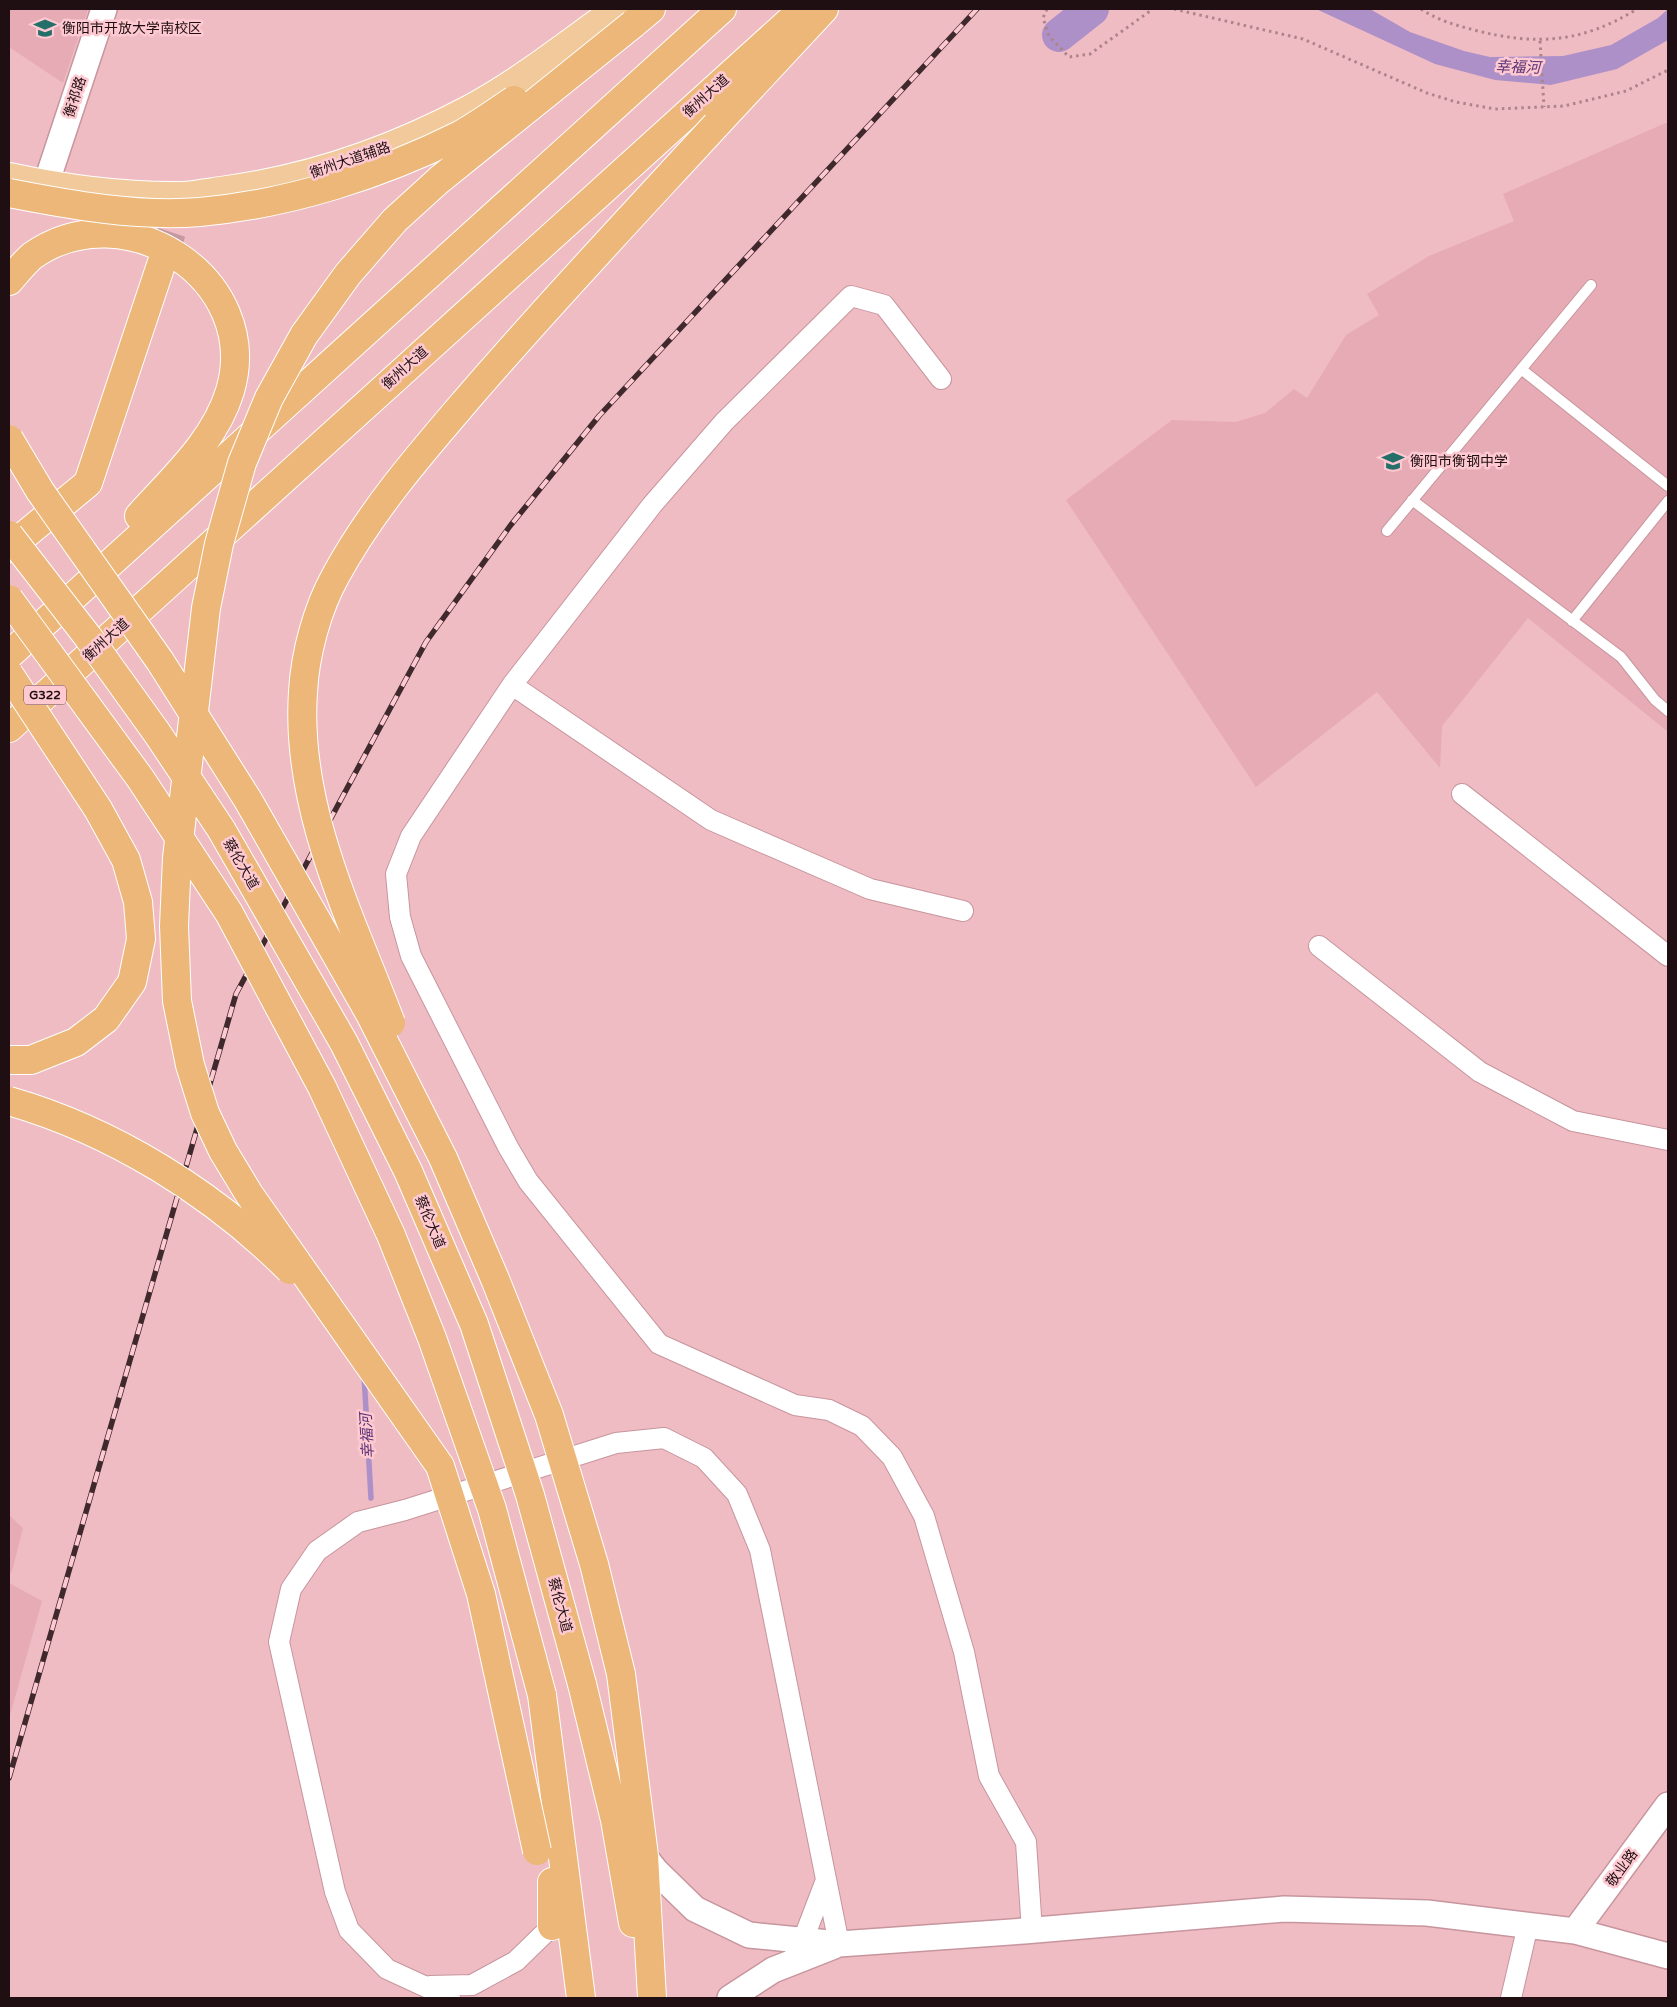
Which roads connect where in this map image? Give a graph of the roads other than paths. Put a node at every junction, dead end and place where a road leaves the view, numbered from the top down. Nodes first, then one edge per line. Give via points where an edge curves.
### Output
1 (95, 9) edge
2 (104, 9) edge
3 (722, 9) edge
4 (804, 9) edge
5 (824, 9) edge
6 (633, 14) edge
7 (9, 177) edge
8 (42, 184) junction
9 (9, 193) edge
10 (183, 196) junction
11 (175, 223) tunnel mouth
12 (163, 258) tunnel mouth
13 (9, 281) edge
14 (1590, 285) dead end
15 (1521, 369) junction
16 (941, 379) dead end
17 (9, 439) edge
18 (1668, 486) edge
19 (1412, 500) junction
20 (1668, 501) edge
21 (1387, 531) dead end
22 (9, 535) edge
23 (9, 548) edge
24 (9, 599) edge
25 (47, 620) junction
26 (1572, 621) junction
27 (9, 654) edge
28 (9, 674) edge
29 (512, 685) junction
30 (1668, 711) edge
31 (9, 728) edge
32 (1462, 794) dead end
33 (963, 911) dead end
34 (1319, 946) dead end
35 (1668, 956) edge
36 (9, 1060) edge
37 (9, 1101) edge
38 (1668, 1140) edge
39 (442, 1158) junction
40 (334, 1314) junction
41 (551, 1758) junction
42 (1668, 1805) edge
43 (615, 1820) junction
44 (644, 1856) junction
45 (826, 1880) junction
46 (552, 1926) junction
47 (1528, 1926) junction
48 (1032, 1930) junction
49 (1576, 1932) junction
50 (803, 1940) junction
51 (839, 1944) junction
52 (1668, 1956) edge
53 (428, 1986) junction
54 (450, 1998) edge
55 (567, 1998) edge
56 (581, 1998) edge
57 (646, 1998) edge
58 (652, 1998) edge
59 (730, 1998) edge
60 (1511, 1998) edge

1 - 8 street, 衡祁路
2 - 8 street, 衡祁路
3 - 25 highway
4 - 31 highway, 衡州大道 / G322
5 - 39 highway, bridge via 517,341 407,470 368,521 334,578 313,633 303,692 304,754 313,806 328,858
6 - 9 highway, bridge via 460,134 398,162 324,189 250,206 198,212 144,212 76,206
6 - 10 main road, 衡州大道辅路 via 470,109 362,158 307,176
6 - 40 highway, bridge via 439,180 396,220 348,274 304,335 269,398 242,463 219,544 206,608 177,858 174,926 177,1001 190,1065 223,1150 249,1194
7 - 8 main road, 衡州大道辅路
8 - 10 main road, 衡州大道辅路 via 115,194
10 - 11 highway
12 - 23 highway via 88,483
13 - 25 highway via 32,257 61,241 93,234 128,235 160,244 190,264 215,290 230,324 236,354 230,391 215,429
14 - 15 lane
15 - 18 lane
15 - 19 lane
16 - 29 street via 884,305 851,296 724,422 652,505
17 - 39 highway, bridge via 40,491 160,662 248,800 370,1014
19 - 21 lane
19 - 26 lane
20 - 26 lane
22 - 43 highway, 蔡伦大道, bridge via 158,733 221,829 344,1043 408,1171 474,1324 530,1495
24 - 41 highway, bridge via 140,778 229,913 322,1087 391,1235 432,1338 492,1509 542,1695
25 - 27 highway
26 - 30 lane via 1621,657 1655,700
28 - 36 highway, bridge via 98,809 126,860 138,902 141,939 132,982 106,1019 76,1042 31,1060
29 - 33 street via 711,820 870,889
29 - 48 street via 411,836 396,874 400,916 411,956 528,1181 659,1344 795,1406 829,1410 854,1422 892,1457 926,1525 964,1652 989,1776 1026,1842
32 - 35 street
34 - 38 street via 1480,1072 1573,1121
37 - 40 highway, bridge via 82,1126 158,1167 226,1214 284,1264
39 - 44 highway, bridge via 549,1415 594,1564 621,1674
40 - 46 highway, bridge via 440,1466 481,1594
41 - 46 highway
41 - 56 highway
42 - 49 street, 敬业路
43 - 44 street
43 - 57 highway, 蔡伦大道
44 - 50 street via 695,1909 749,1935
44 - 58 highway
45 - 50 street
45 - 51 street
45 - 53 street via 760,1550 737,1494 704,1458 664,1438 616,1443 358,1522 317,1550 291,1589 279,1642 335,1892 349,1930 387,1970
46 - 53 street via 516,1961 472,1985
46 - 55 highway
47 - 48 street via 1427,1913 1284,1909
47 - 49 street
47 - 60 street
48 - 51 street
49 - 52 street
50 - 51 street
51 - 59 street via 773,1970
53 - 54 street

